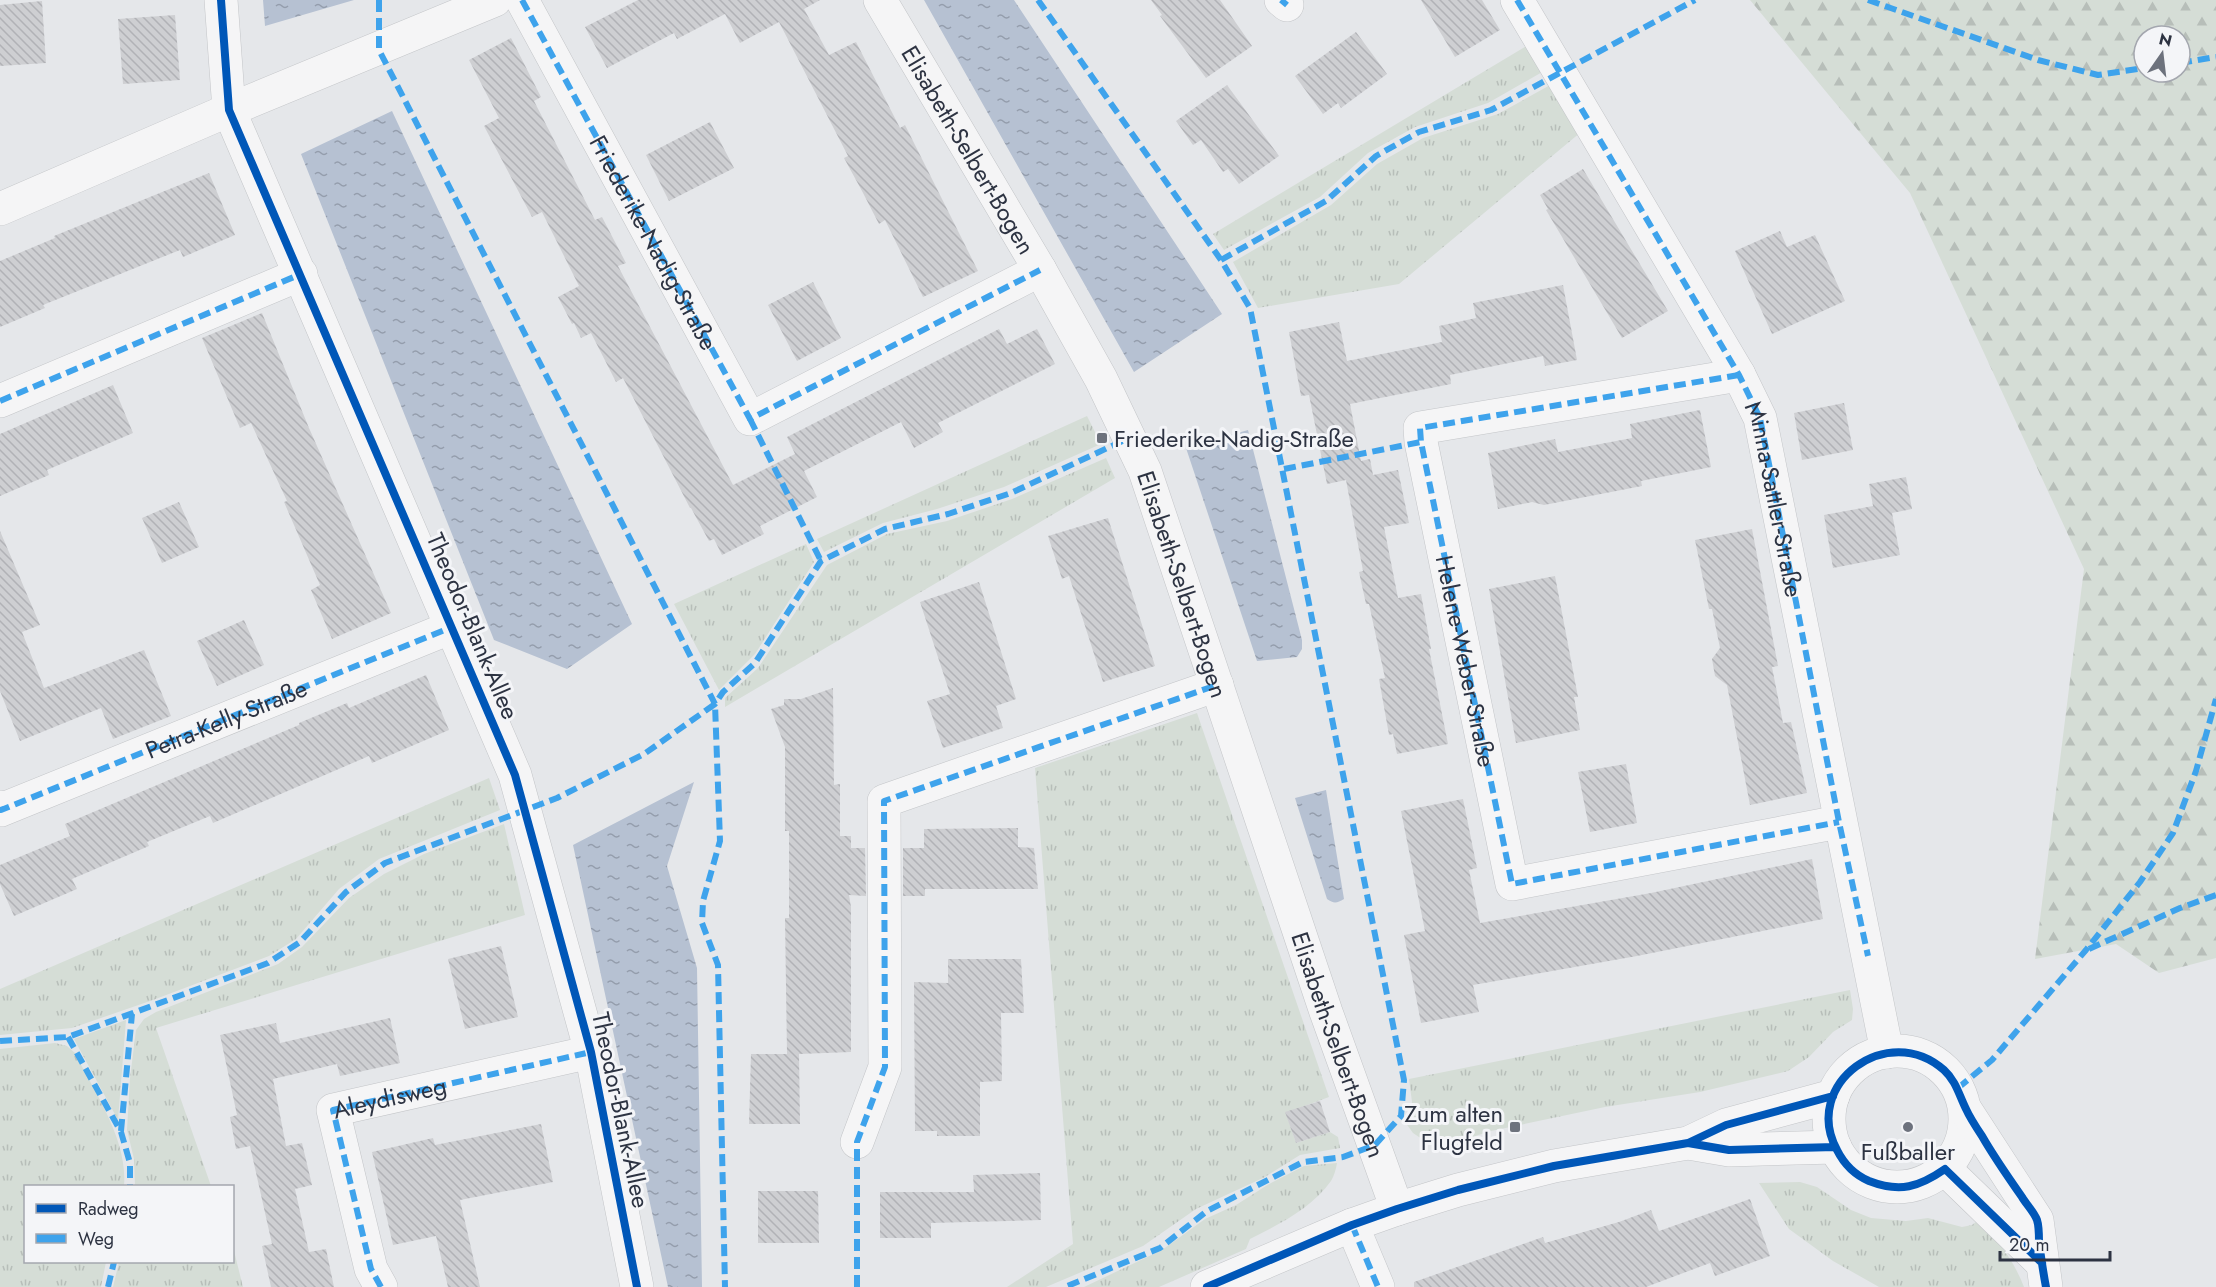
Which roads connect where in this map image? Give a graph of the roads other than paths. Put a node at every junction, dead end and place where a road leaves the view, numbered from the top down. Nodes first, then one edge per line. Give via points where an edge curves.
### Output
1 (221, 0) edge
2 (495, 0) edge
3 (522, 0) edge
4 (880, 0) edge
5 (1517, 0) edge
6 (229, 110) junction
7 (0, 208) edge
8 (1040, 270) junction
9 (301, 274) junction
10 (1739, 375) junction
11 (0, 401) edge
12 (452, 627) junction
13 (1217, 686) junction
14 (0, 807) edge
15 (1839, 822) junction
16 (591, 1052) junction
17 (1887, 1052) junction
18 (1833, 1096) junction
19 (1965, 1108) junction
20 (857, 1142) dead end
21 (1688, 1143) junction
22 (1835, 1147) junction
23 (1945, 1168) junction
24 (1397, 1209) junction
25 (1352, 1226) junction
26 (2044, 1275) edge
27 (381, 1287) edge
28 (637, 1287) edge
29 (1207, 1287) edge
30 (1378, 1287) edge

1 - 6 street, Theodor-Blank-Allee
2 - 6 street
3 - 8 street, Friederike-Nadig-Straße via 750,419
4 - 8 street, Elisabeth-Selbert-Bogen
5 - 10 street, Minna-Sattler-Straße
6 - 7 street
6 - 9 street, Theodor-Blank-Allee
8 - 13 street, Elisabeth-Selbert-Bogen via 1101,379 1145,471
9 - 11 street
9 - 12 street, Theodor-Blank-Allee
10 - 15 street, Minna-Sattler-Straße via 1760,418
10 - 15 street, Helene-Weber-Straße via 1420,428 1512,884
12 - 14 street, Petra-Kelly-Straße via 1,810
12 - 16 street, Theodor-Blank-Allee via 515,774
13 - 20 street via 884,801 885,1067
13 - 24 street, Elisabeth-Selbert-Bogen via 1326,1012
15 - 17 street, Minna-Sattler-Straße
16 - 27 street, Aleydisweg via 333,1110 371,1269
16 - 28 street, Theodor-Blank-Allee
17 - 18 street via 1863,1060 1845,1075
17 - 19 street via 1927,1058 1945,1070 1958,1088
18 - 21 street via 1726,1125
18 - 22 street via 1829,1118
19 - 23 street via 1965,1130 1958,1151
19 - 26 street via 2037,1220
21 - 22 street via 1729,1150
21 - 24 street via 1543,1169
22 - 23 street via 1861,1178 1883,1186 1906,1188 1927,1181
23 - 26 street
24 - 25 street
25 - 29 street
25 - 30 street

